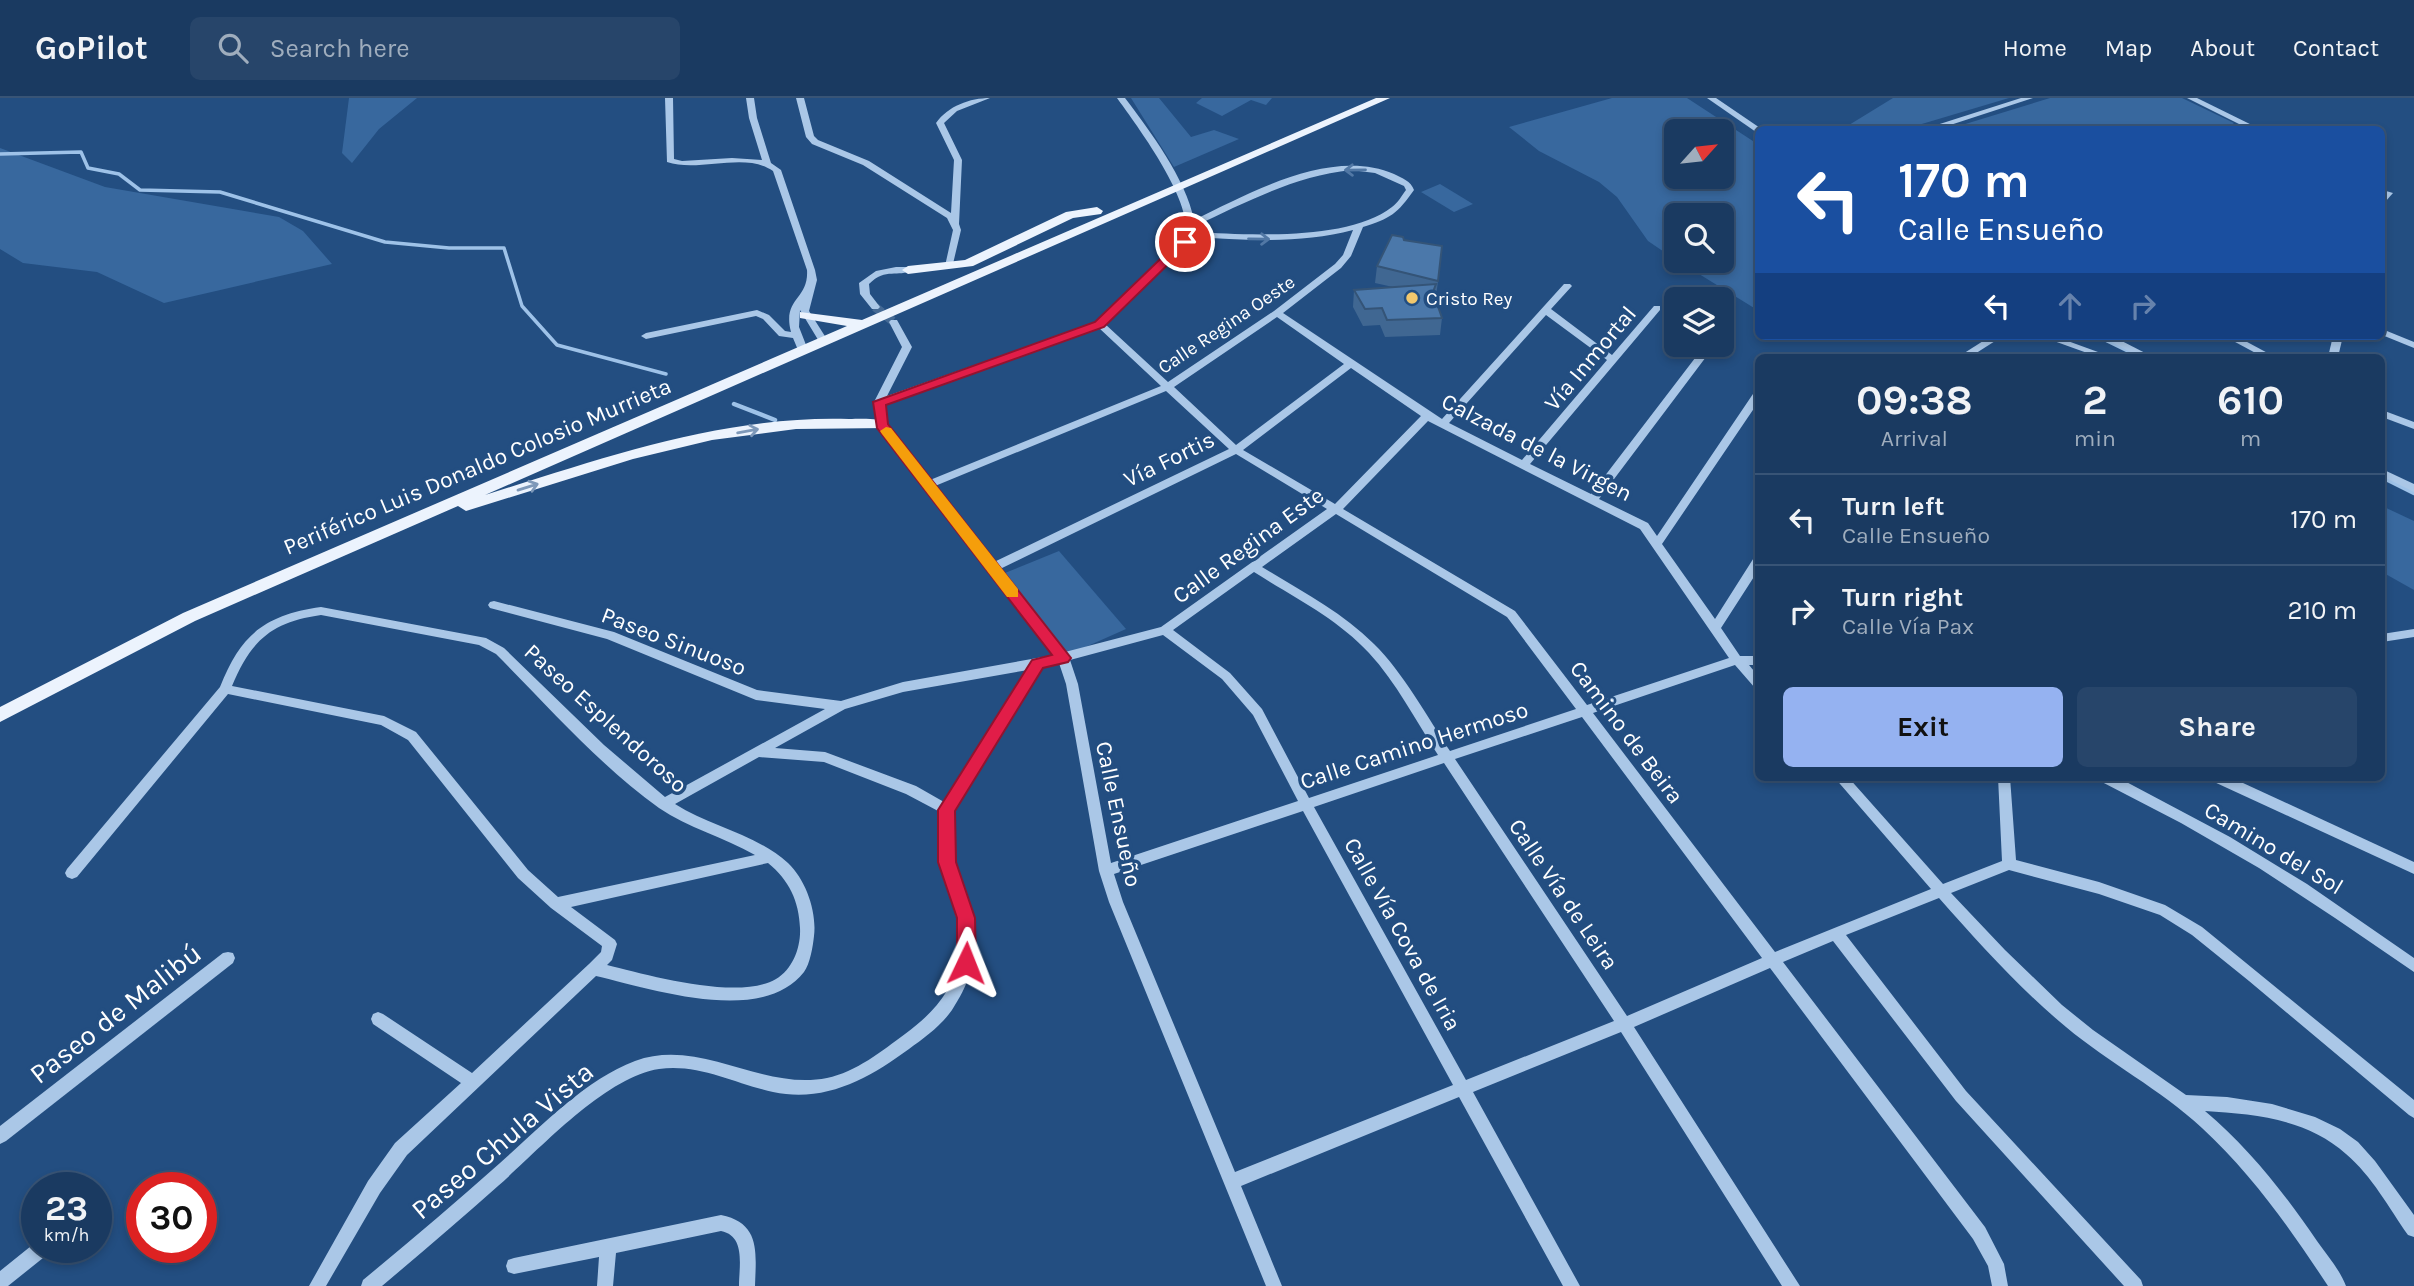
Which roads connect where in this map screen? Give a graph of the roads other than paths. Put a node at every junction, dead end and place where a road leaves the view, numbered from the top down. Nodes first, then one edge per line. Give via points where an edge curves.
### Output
1 (669, 98) edge
2 (750, 98) edge
3 (800, 98) edge
4 (986, 98) edge
5 (1121, 98) edge
6 (1360, 98) edge
7 (1385, 98) edge
8 (1711, 98) edge
9 (2029, 98) edge
10 (2191, 98) edge
11 (2240, 121) junction
12 (1938, 126) edge
13 (2234, 126) edge
14 (2250, 126) edge
15 (1755, 127) edge
16 (767, 162) junction
17 (1177, 188) junction
18 (1097, 211) junction
19 (955, 223) junction
20 (1359, 225) junction
21 (1191, 229) junction
22 (1059, 234) junction
23 (949, 266) junction
24 (908, 270) junction
25 (1567, 286) dead end
26 (809, 290) joint
27 (917, 300) junction
28 (875, 307) tunnel mouth
29 (1657, 308) dead end
30 (801, 309) junction
31 (1546, 310) junction
32 (1277, 313) junction
33 (894, 322) tunnel mouth
34 (865, 323) junction
35 (1100, 324) junction
36 (2385, 333) edge
37 (646, 335) dead end
38 (1991, 340) edge
39 (2055, 340) edge
40 (2106, 340) edge
41 (2113, 340) edge
42 (2238, 340) edge
43 (823, 341) junction
44 (800, 342) junction
45 (2414, 345) edge
46 (1968, 354) edge
47 (2089, 354) edge
48 (2142, 354) edge
49 (2264, 354) edge
50 (1701, 357) edge
51 (1613, 360) junction
52 (1349, 365) junction
53 (1165, 388) junction
54 (1755, 399) edge
55 (879, 402) junction
56 (2385, 415) edge
57 (1427, 416) junction
58 (1443, 424) junction
59 (882, 425) junction
60 (2414, 426) edge
61 (1236, 450) junction
62 (1524, 464) junction
63 (2385, 474) edge
64 (929, 484) junction
65 (2414, 488) edge
66 (1593, 499) junction
67 (1337, 508) junction
68 (369, 537) junction
69 (1658, 541) junction
70 (993, 567) junction
71 (1256, 568) junction
72 (1753, 583) edge
73 (494, 605) dead end
74 (1165, 629) junction
75 (1715, 629) junction
76 (2414, 633) edge
77 (2385, 638) edge
78 (1063, 658) junction
79 (1737, 660) junction
80 (1755, 661) edge
81 (1038, 664) junction
82 (1755, 680) edge
83 (225, 689) junction
84 (841, 706) junction
85 (1584, 710) junction
86 (0, 715) edge
87 (756, 752) junction
88 (1446, 757) junction
89 (1845, 781) edge
90 (2004, 781) edge
91 (2113, 781) edge
92 (2226, 781) edge
93 (1305, 803) junction
94 (664, 804) junction
95 (947, 810) junction
96 (770, 857) junction
97 (2009, 864) junction
98 (2414, 868) edge
99 (1106, 871) junction
100 (72, 873) dead end
101 (1941, 891) junction
102 (556, 904) junction
103 (1836, 933) junction
104 (228, 958) dead end
105 (1771, 960) junction
106 (2414, 966) edge
107 (594, 969) junction
108 (378, 1018) dead end
109 (1624, 1024) junction
110 (471, 1082) junction
111 (1461, 1088) junction
112 (2184, 1102) junction
113 (2414, 1110) edge
114 (0, 1136) edge
115 (1231, 1181) junction
116 (2414, 1229) edge
117 (608, 1246) junction
118 (23, 1263) edge
119 (514, 1266) dead end
120 (0, 1282) edge
121 (317, 1286) edge
122 (369, 1286) edge
123 (605, 1286) edge
124 (747, 1286) edge
125 (1275, 1286) edge
126 (1572, 1286) edge
127 (1791, 1286) edge
128 (2000, 1286) edge
129 (2135, 1286) edge
130 (2338, 1286) edge

1 - 16 street via 670,160 681,164
2 - 16 street
3 - 19 street via 815,142 866,163 945,212
4 - 19 street via 957,109 940,123 958,160
5 - 17 street
6 - 17 main road, Periférico Luis Donaldo Colosio Murrieta
7 - 17 main road, Periférico Luis Donaldo Colosio Murrieta
8 - 15 street
9 - 12 street
10 - 11 street
11 - 13 street
11 - 14 street
16 - 26 street via 777,170 811,270
17 - 18 main road, Periférico Luis Donaldo Colosio Murrieta
17 - 21 street
17 - 22 main road via 1108,228
18 - 22 main road, Periférico Luis Donaldo Colosio Murrieta
18 - 23 main road via 1070,215 976,260
19 - 23 street
21 -> 20 street via 1268,239
20 -> 21 street via 1399,206 1409,193 1408,185 1370,170 1334,170 1273,188
20 - 32 street, Calle Regina Oeste via 1344,261
21 - 35 street
22 - 27 main road, Periférico Luis Donaldo Colosio Murrieta
23 - 24 main road
24 - 27 main road via 926,284
24 - 28 street via 886,270 867,279 865,294
25 - 31 street
26 - 30 street
27 - 34 main road, Periférico Luis Donaldo Colosio Murrieta
29 - 51 street, Vía Inmortal
30 - 34 main road via 829,321
30 - 43 street
30 - 44 street via 791,318
31 - 51 street
31 - 58 street
32 - 52 street, Calzada de la Virgen
32 - 53 street, Calle Regina Oeste
33 - 55 street via 907,347
34 - 43 main road, Periférico Luis Donaldo Colosio Murrieta
35 - 53 street, Camino de Beira
35 - 55 street
36 - 45 street
37 - 44 street via 757,313
38 - 46 street
39 - 47 street
40 - 47 street
41 - 48 street
42 - 49 street
43 - 44 main road, Periférico Luis Donaldo Colosio Murrieta
44 - 68 main road, Periférico Luis Donaldo Colosio Murrieta
50 - 66 street
51 - 62 street, Vía Inmortal
52 - 57 street, Calzada de la Virgen
52 - 61 street, Vía Fortis
53 - 61 street, Camino de Beira
53 - 64 street, Calle Regina Oeste
54 - 69 street
55 - 59 street
56 - 60 street
57 - 58 street, Calzada de la Virgen
57 - 67 street, Calle Regina Este
58 - 62 street, Calzada de la Virgen
59 - 64 street, Calle Ensueño
68 -> 59 main road via 673,446 798,424
61 - 67 street, Camino de Beira
61 - 70 street, Vía Fortis
62 - 66 street, Calzada de la Virgen
63 - 65 street
64 - 70 street, Calle Ensueño
66 - 69 street, Calzada de la Virgen via 1637,521
67 - 71 street, Calle Regina Este
67 - 85 street, Camino de Beira via 1511,614
68 - 86 main road, Periférico Luis Donaldo Colosio Murrieta via 189,617
69 - 75 street, Calzada de la Virgen
70 - 78 street, Calle Ensueño
71 - 74 street, Calle Regina Este
71 - 88 street, Calle Vía de Leira via 1375,651
72 - 75 street
73 - 84 street, Paseo Sinuoso via 610,635 756,695
74 - 78 street, Calle Regina Este
74 - 93 street, Calle Vía Cova de Iria via 1243,693 1258,712
75 - 79 street, Calzada de la Virgen
76 - 77 street
78 - 81 street, Paseo Sinuoso
78 - 99 street, Calle Ensueño via 1072,684
79 - 80 street
79 - 82 street, Calzada de la Virgen
79 - 85 street, Calle Camino Hermoso
81 - 84 street, Paseo Sinuoso via 903,687
81 - 95 street
83 - 94 street, Paseo Esplendoroso via 238,657 257,634 288,617 321,611 482,641 500,651
83 - 100 street
83 - 102 street via 400,728 416,741 523,874
84 - 87 street, Paseo Sinuoso
85 - 88 street, Calle Camino Hermoso
85 - 105 street, Camino de Beira
87 - 94 street, Paseo Sinuoso
87 - 95 street via 825,757 911,790
88 - 93 street, Calle Camino Hermoso
88 - 109 street, Calle Vía de Leira
89 - 101 street
90 - 97 street
91 - 106 street, Camino del Sol via 2288,879
92 - 98 street
93 - 99 street, Calle Camino Hermoso
93 - 111 street, Calle Vía Cova de Iria
94 - 96 street, Paseo Esplendoroso
95 - 122 street, Paseo Chula Vista via 947,862 966,918 966,963 947,1005 906,1042 863,1072 818,1089 774,1086 713,1067 674,1061 635,1069 590,1097
96 - 102 street
96 - 107 street, Paseo Esplendoroso via 796,884 805,908 807,949 794,977 766,991 723,995
97 - 101 street
97 - 113 street via 2165,911 2244,968
99 - 115 street, Calle Ensueño
101 - 103 street
101 - 112 street via 2060,1013
102 - 107 street via 608,940 610,950
103 - 105 street
103 - 129 street via 1961,1096
104 - 114 street, Paseo de Malibú
105 - 109 street
105 - 128 street, Camino de Beira via 1979,1233 1996,1264
107 - 110 street
108 - 110 street
109 - 111 street
109 - 127 street, Calle Vía de Leira
110 - 121 street via 401,1149
111 - 115 street
111 - 126 street, Calle Vía Cova de Iria
112 - 116 street via 2261,1109 2332,1133 2367,1164
112 - 130 street via 2246,1161
115 - 125 street, Calle Ensueño
117 - 119 street
117 - 123 street
117 - 124 street via 733,1224 742,1230 747,1244
118 - 120 street

